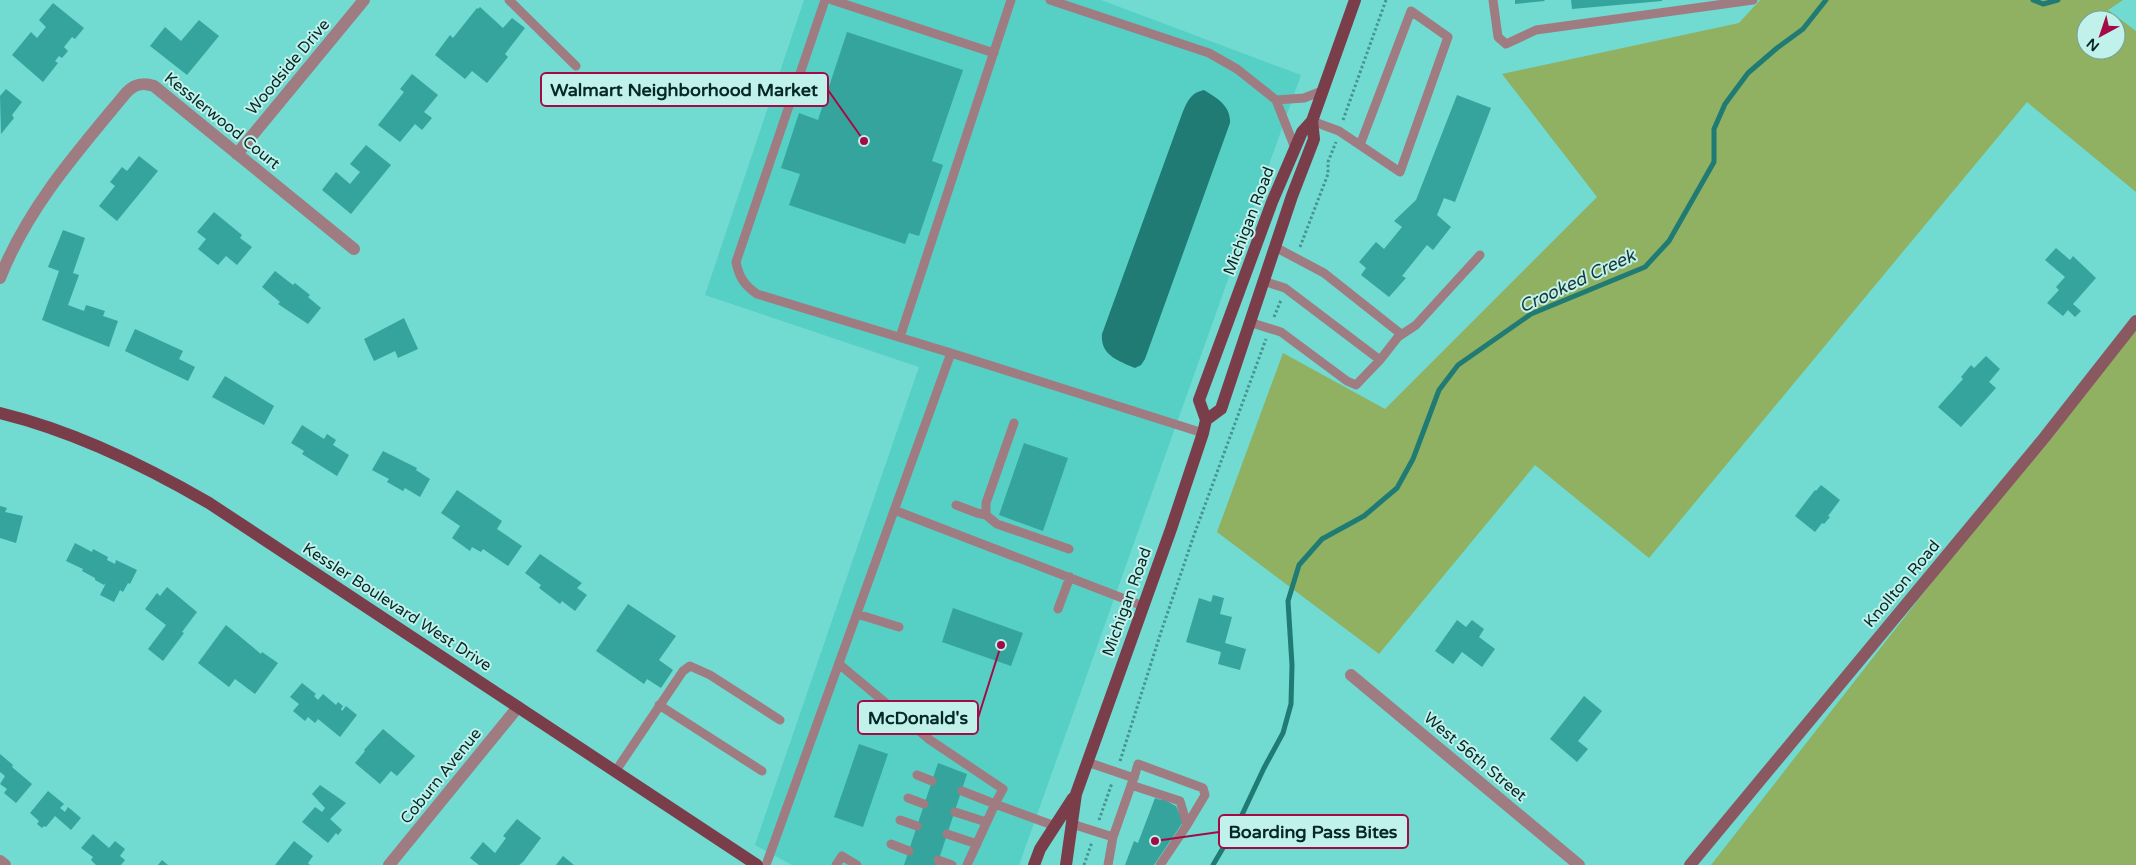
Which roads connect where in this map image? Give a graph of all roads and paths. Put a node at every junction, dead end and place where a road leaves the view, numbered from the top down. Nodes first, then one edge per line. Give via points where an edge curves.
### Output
1 (364, 0) edge
2 (509, 0) edge
3 (825, 0) edge
4 (832, 0) edge
5 (1011, 0) edge
6 (1050, 0) edge
7 (1355, 0) edge
8 (1386, 0) edge
9 (1493, 0) edge
10 (1753, 0) edge
11 (994, 53) junction
12 (576, 66) dead end
13 (1322, 91) junction
14 (1276, 100) junction
15 (1312, 121) junction
16 (1340, 131) junction
17 (1360, 145) junction
18 (1295, 148) junction
19 (237, 154) junction
20 (1275, 247) junction
21 (354, 248) dead end
22 (1480, 255) dead end
23 (1296, 258) junction
24 (0, 278) edge
25 (1263, 282) junction
26 (1285, 288) junction
27 (2136, 321) edge
28 (1249, 322) junction
29 (1270, 329) junction
30 (1401, 334) junction
31 (900, 337) junction
32 (951, 353) junction
33 (1380, 360) junction
34 (0, 413) edge
35 (1014, 423) dead end
36 (1204, 426) junction
37 (956, 505) dead end
38 (894, 510) junction
39 (986, 514) junction
40 (1069, 550) dead end
41 (1070, 577) junction
42 (1143, 606) junction
43 (1058, 609) dead end
44 (856, 614) junction
45 (899, 627) dead end
46 (838, 664) junction
47 (1351, 675) dead end
48 (659, 705) junction
49 (518, 707) junction
50 (780, 720) dead end
51 (1087, 762) junction
52 (762, 771) dead end
53 (615, 772) junction
54 (1116, 772) junction
55 (917, 775) dead end
56 (932, 781) dead end
57 (1132, 781) junction
58 (962, 791) dead end
59 (1076, 794) junction
60 (908, 798) dead end
61 (924, 804) dead end
62 (995, 804) junction
63 (954, 812) dead end
64 (900, 820) dead end
65 (986, 822) junction
66 (1072, 824) junction
67 (1187, 825) junction
68 (917, 826) dead end
69 (1055, 826) junction
70 (1096, 831) junction
71 (947, 834) dead end
72 (1113, 837) junction
73 (891, 844) dead end
74 (977, 844) junction
75 (909, 851) dead end
76 (938, 860) dead end
77 (0, 861) edge
78 (4, 865) edge
79 (389, 865) edge
80 (757, 865) edge
81 (766, 865) edge
82 (836, 865) edge
83 (857, 865) edge
84 (952, 865) edge
85 (967, 865) edge
86 (1034, 865) edge
87 (1066, 865) edge
88 (1084, 865) edge
89 (1108, 865) edge
90 (1160, 865) edge
91 (1579, 865) edge
92 (1690, 865) edge

1 - 19 street, Woodside Drive
2 - 12 lane
3 - 31 lane via 736,262 738,275 757,294
4 - 11 lane
5 - 11 lane
6 - 14 lane via 1209,53 1236,68
7 - 13 main road, Michigan Road
8 - 16 path
9 - 10 lane via 1498,37 1506,44 1536,30
11 - 31 lane
13 - 14 lane via 1304,98
13 - 15 main road, Michigan Road
14 - 18 lane
15 - 16 lane
15 - 18 main road, Michigan Road via 1302,132
15 - 20 main road, Michigan Road via 1314,139
16 - 17 lane
16 - 23 path via 1328,162 1328,174
17 - 17 lane via 1411,11 1448,37 1400,172
18 - 36 main road, Michigan Road via 1199,400
19 - 21 street, Kesslerwood Court
19 - 24 street, Kesslerwood Court via 154,86 145,83 132,87 51,185 26,223
20 - 23 lane
20 - 25 main road, Michigan Road
22 - 30 lane via 1416,325
23 - 30 lane via 1324,273
25 - 26 lane
25 - 28 main road, Michigan Road
26 - 29 path
26 - 33 lane
27 - 92 street, Knollton Road via 2037,446
28 - 29 lane
28 - 36 main road, Michigan Road via 1221,409
29 - 33 lane via 1280,332 1356,385
29 - 54 path via 1176,588
30 - 33 lane
31 - 32 lane
32 - 36 lane
32 - 38 lane
34 - 49 main road, Kessler Boulevard West Drive via 74,436 173,482
35 - 39 lane via 986,503
36 - 42 main road, Michigan Road
37 - 39 lane
38 - 41 lane
38 - 44 lane
39 - 40 lane via 997,524
41 - 42 lane
41 - 43 lane
42 - 51 main road, Michigan Road
44 - 45 lane
44 - 46 lane
46 - 62 lane via 930,740 1003,789
46 - 81 lane
47 - 91 street, West 56th Street
48 - 50 lane via 690,666 710,675
48 - 52 lane
48 - 53 lane
49 - 53 main road, Kessler Boulevard West Drive
49 - 79 street, Coburn Avenue
51 - 54 lane
51 - 59 main road, Michigan Road
53 - 80 main road, Kessler Boulevard West Drive
54 - 57 lane
54 - 70 path
55 - 56 lane
57 - 67 lane via 1180,801
57 - 67 lane via 1138,764 1203,788 1204,795
57 - 72 lane
58 - 62 lane
59 - 66 main road, Michigan Road
59 - 69 main road, Michigan Road
60 - 61 lane
62 - 65 lane
62 - 69 lane
63 - 65 lane
64 - 68 lane
65 - 74 lane
66 - 70 lane
66 - 87 main road, Michigan Road
67 - 90 lane
69 - 86 main road, Michigan Road
70 - 72 lane
70 - 88 path
71 - 74 lane
72 - 89 lane
73 - 75 lane
74 - 85 lane
76 - 84 lane
77 - 78 street
82 - 83 lane via 842,856

